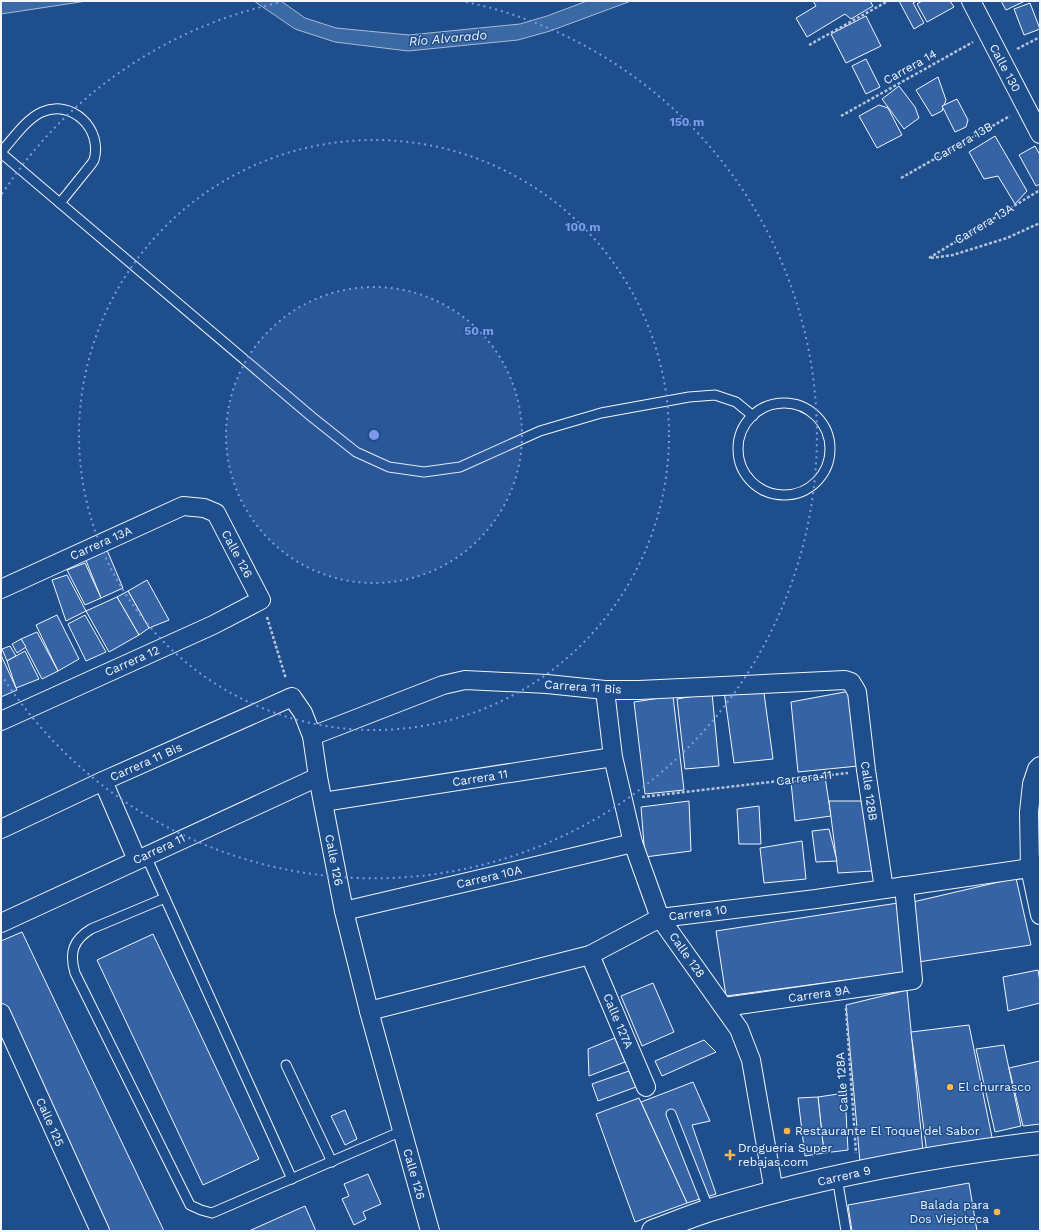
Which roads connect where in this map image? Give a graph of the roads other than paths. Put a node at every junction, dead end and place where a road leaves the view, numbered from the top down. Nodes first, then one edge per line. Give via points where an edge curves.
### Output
1 (971, 1) edge
2 (1039, 132) edge
3 (1, 153) edge
4 (60, 203) junction
5 (753, 416) junction
6 (204, 508) joint
7 (1, 588) edge
8 (261, 600) joint
9 (605, 690) junction
10 (857, 692) joint
11 (292, 697) joint
12 (1, 720) edge
13 (312, 736) junction
14 (613, 757) junction
15 (1040, 766) edge
16 (318, 777) junction
17 (103, 781) junction
18 (323, 802) junction
19 (1, 829) edge
20 (633, 843) junction
21 (141, 858) junction
22 (1035, 866) edge
23 (904, 886) junction
24 (884, 889) junction
25 (164, 898) junction
26 (344, 911) junction
27 (1040, 916) edge
28 (660, 918) junction
29 (1, 923) edge
30 (590, 955) junction
31 (724, 1007) junction
32 (369, 1011) junction
33 (1, 1013) edge
34 (286, 1065) dead end
35 (646, 1087) dead end
36 (671, 1114) dead end
37 (402, 1132) junction
38 (1040, 1144) edge
39 (332, 1162) junction
40 (847, 1175) junction
41 (292, 1179) junction
42 (774, 1192) junction
43 (709, 1210) junction
44 (100, 1231) edge
45 (430, 1231) edge
46 (653, 1231) edge
47 (846, 1231) edge

1 - 2 street, Calle 130
3 - 4 lane
3 - 4 lane via 32,117 43,111 68,110 80,116 89,125 96,149 93,162
4 - 5 lane via 356,452 389,467 424,472 460,467 540,431 601,413 690,397 715,395 736,402
5 - 5 lane via 746,424 738,447 739,459 750,480 759,488 782,495 794,494 815,483 828,464 830,452 829,440 818,419 809,411 786,404 763,409
6 - 7 street, Carrera 13A via 183,506
6 - 8 street, Calle 126 via 216,513
8 - 12 street, Carrera 12 via 213,625
9 - 10 street, Carrera 11 Bis via 845,680 851,682
9 - 13 street, Carrera 11 Bis via 465,680 443,685
9 - 14 street, Calle 128
10 - 24 street, Calle 128B
11 - 13 street, Calle 126 via 303,713
11 - 17 street, Carrera 11 Bis
13 - 16 street, Calle 126
14 - 18 street, Carrera 11
14 - 20 street, Calle 128
15 - 22 street via 1032,784 1029,812
16 - 18 street, Calle 126
16 - 21 street, Carrera 11
17 - 19 street, Carrera 11 Bis
17 - 21 street
18 - 26 street, Calle 126
20 - 26 street, Carrera 10A
20 - 28 street, Calle 128
21 - 25 lane
21 - 29 street, Carrera 11
22 - 23 street, Carrera 10
22 - 27 street
23 - 24 street, Carrera 10
23 - 31 street, Carrera 9A via 913,980
24 - 28 street, Carrera 10
25 - 41 lane
25 - 41 lane via 82,935 75,943 72,953 75,973 190,1205 212,1213
26 - 32 street, Calle 126
28 - 30 street, Carrera 10
28 - 31 street, Calle 128
30 - 32 street, Carrera 10
30 - 35 street, Calle 127A
31 - 42 street, Calle 128 via 739,1029 751,1060
32 - 37 street, Calle 126
33 - 44 street, Calle 125
34 - 39 lane
36 - 43 lane
37 - 39 lane
37 - 45 street, Calle 126
38 - 40 street, Carrera 9 via 909,1162
39 - 41 lane
40 - 42 street, Carrera 9
40 - 47 lane
42 - 43 street, Carrera 9
43 - 46 street, Carrera 9

